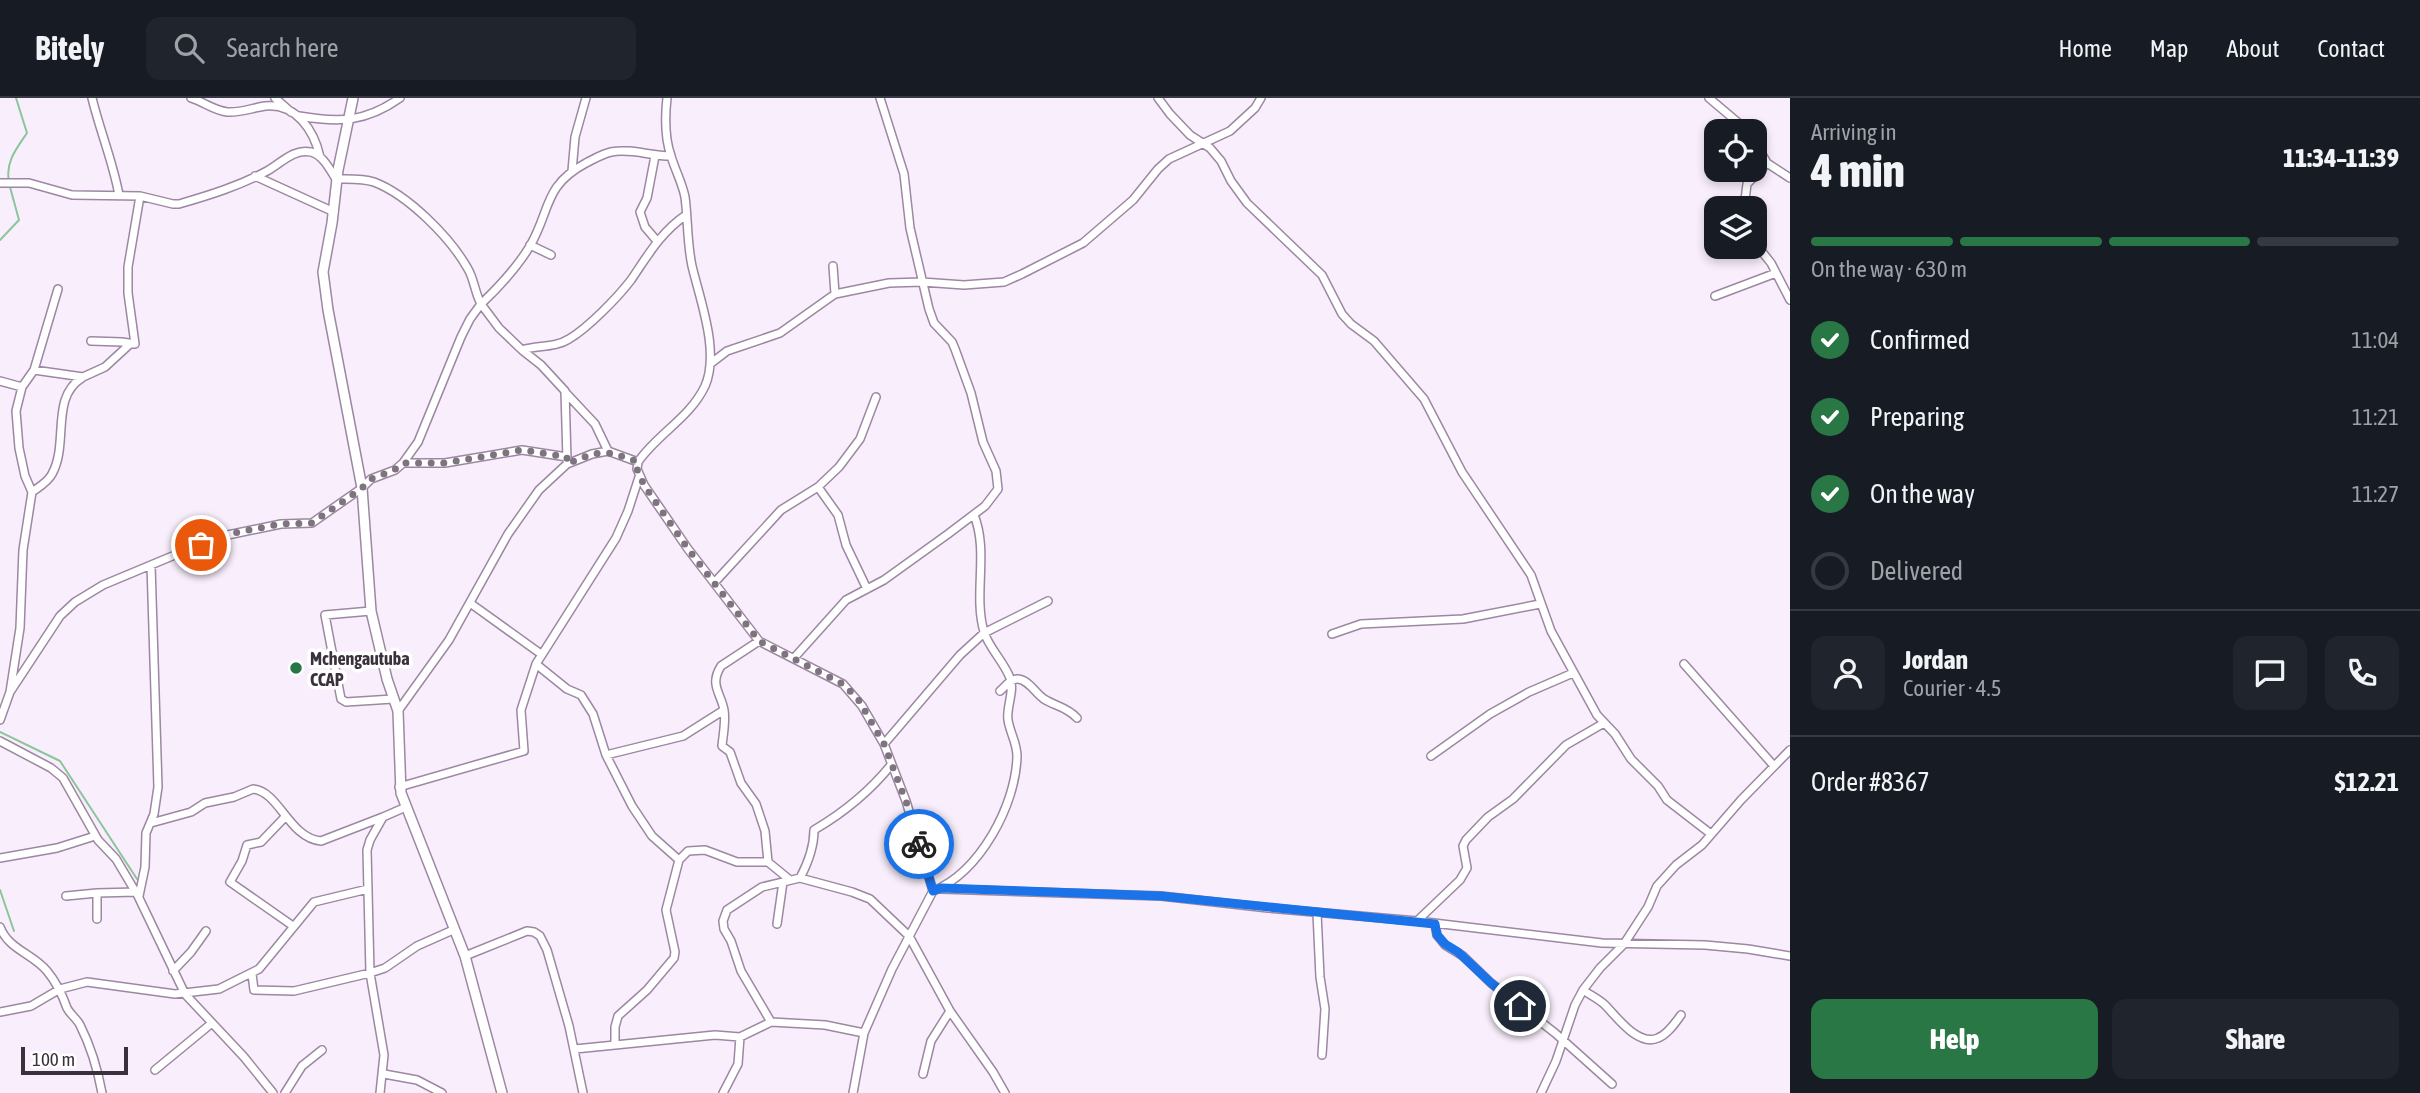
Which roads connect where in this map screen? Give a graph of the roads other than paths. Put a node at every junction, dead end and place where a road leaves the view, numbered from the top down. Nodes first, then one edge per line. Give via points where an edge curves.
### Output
1 (92, 98) edge
2 (191, 98) edge
3 (275, 98) edge
4 (353, 98) edge
5 (400, 98) edge
6 (586, 98) edge
7 (667, 98) edge
8 (880, 98) edge
9 (1158, 98) edge
10 (1261, 98) edge
11 (1709, 98) edge
12 (291, 112) junction
13 (299, 116) junction
14 (1734, 119) edge
15 (348, 121) junction
16 (1203, 144) junction
17 (655, 156) junction
18 (670, 156) junction
19 (320, 157) junction
20 (1767, 163) edge
21 (572, 171) junction
22 (255, 176) junction
23 (1790, 178) edge
24 (336, 180) junction
25 (0, 183) edge
26 (119, 195) junction
27 (140, 196) junction
28 (334, 212) junction
29 (687, 215) junction
30 (657, 241) junction
31 (530, 245) junction
32 (551, 255) dead end
33 (1766, 259) edge
34 (833, 266) dead end
35 (1776, 273) junction
36 (922, 282) junction
37 (58, 289) dead end
38 (835, 293) junction
39 (1715, 296) dead end
40 (1790, 300) edge
41 (481, 304) junction
42 (91, 341) dead end
43 (130, 344) junction
44 (522, 350) junction
45 (710, 364) junction
46 (34, 369) junction
47 (83, 377) junction
48 (0, 381) edge
49 (22, 387) junction
50 (565, 391) junction
51 (876, 397) dead end
52 (608, 451) junction
53 (567, 460) junction
54 (638, 462) junction
55 (403, 463) junction
56 (639, 477) junction
57 (818, 487) junction
58 (362, 488) junction
59 (32, 492) junction
60 (974, 515) junction
61 (151, 565) junction
62 (715, 582) junction
63 (867, 589) junction
64 (1048, 601) dead end
65 (470, 603) junction
66 (1540, 604) junction
67 (371, 611) junction
68 (984, 633) junction
69 (1332, 635) dead end
70 (759, 641) junction
71 (541, 654) junction
72 (794, 658) junction
73 (536, 664) junction
74 (1684, 664) dead end
75 (1573, 673) junction
76 (1012, 680) junction
77 (1000, 691) dead end
78 (10, 692) junction
79 (393, 699) junction
80 (398, 710) junction
81 (724, 710) junction
82 (1077, 718) dead end
83 (0, 720) edge
84 (1604, 723) junction
85 (0, 741) edge
86 (884, 744) junction
87 (1790, 750) edge
88 (606, 755) junction
89 (1431, 756) dead end
90 (891, 765) junction
91 (1774, 766) junction
92 (400, 787) junction
93 (406, 807) junction
94 (285, 817) junction
95 (383, 817) junction
96 (151, 823) junction
97 (1711, 835) junction
98 (95, 836) junction
99 (0, 858) edge
100 (679, 860) junction
101 (768, 862) junction
102 (800, 878) junction
103 (787, 881) junction
104 (368, 888) junction
105 (937, 890) junction
106 (97, 893) junction
107 (137, 894) junction
108 (66, 896) dead end
109 (1317, 913) junction
110 (97, 919) dead end
111 (1417, 921) junction
112 (777, 924) dead end
113 (1435, 924) junction
114 (293, 926) junction
115 (0, 927) edge
116 (453, 930) junction
117 (206, 931) dead end
118 (909, 936) junction
119 (1623, 944) junction
120 (465, 956) junction
121 (1790, 956) edge
122 (173, 971) junction
123 (370, 973) junction
124 (252, 974) junction
125 (60, 989) junction
126 (1583, 990) junction
127 (185, 994) junction
128 (950, 1011) junction
129 (0, 1012) edge
130 (1681, 1014) dead end
131 (771, 1022) junction
132 (212, 1023) junction
133 (864, 1033) junction
134 (740, 1037) junction
135 (1563, 1041) junction
136 (615, 1043) junction
137 (575, 1049) junction
138 (322, 1050) dead end
139 (1322, 1055) dead end
140 (155, 1070) dead end
141 (923, 1073) dead end
142 (384, 1074) junction
143 (1612, 1084) dead end
144 (102, 1093) edge
145 (273, 1093) edge
146 (285, 1093) edge
147 (380, 1093) edge
148 (442, 1093) edge
149 (502, 1093) edge
150 (583, 1093) edge
151 (723, 1093) edge
152 (853, 1093) edge
153 (1005, 1093) edge
154 (1541, 1093) edge

1 - 26 street
2 - 12 street via 222,111 272,106
3 - 12 street
4 - 15 street
5 - 15 street via 384,109
6 - 21 street
7 - 18 street
8 - 36 street via 904,174
9 - 16 street
10 - 16 street via 1238,125
11 - 14 street
12 - 13 street
13 - 15 street
13 - 19 street via 313,134
15 - 24 street
16 - 36 street via 1169,159 1133,200 1083,243 1022,274 1004,282
16 - 66 street via 1221,161 1247,203 1322,275 1351,324 1374,341 1424,399 1462,472 1526,566
17 - 18 street
17 - 21 street via 611,152
17 - 30 street via 640,212
18 - 29 street
19 - 22 street via 313,152 297,153
19 - 24 street
20 - 23 street
21 - 31 street via 553,192
22 - 27 street via 180,204
22 - 28 street
24 - 28 street
24 - 41 street via 374,182 424,216 467,267
25 - 26 street via 29,183 72,195
26 - 27 street
27 - 43 street via 128,267 135,345
28 - 58 street via 323,281
29 - 30 street
29 - 45 street
30 - 44 street via 621,293 574,335 552,345
31 - 32 street
31 - 41 street via 512,274
33 - 35 street
34 - 38 street
35 - 39 street
35 - 40 street
36 - 38 street
36 - 60 street via 934,323 953,345 996,471 997,491
37 - 46 street
38 - 45 street via 780,333 727,351
41 - 44 street
41 - 55 street via 461,337 418,442
42 - 43 street
43 - 47 street via 105,367
44 - 50 street
45 - 54 street via 704,388 694,402
46 - 47 street
46 - 49 street
47 - 59 street via 65,396 61,444 53,472
48 - 49 street
49 - 59 street via 16,422 24,476
50 - 52 street via 595,424
50 - 53 street
51 - 57 street via 855,448
52 - 53 street
52 - 54 street
53 - 55 street via 522,450 445,463
53 - 65 street via 508,534
54 - 56 street
55 - 58 street
56 - 62 street
56 - 71 street via 616,538
57 - 62 street via 781,510
57 - 63 street via 838,515
58 - 61 street via 312,523 281,524 218,537
58 - 67 street
59 - 78 street
60 - 63 street
60 - 68 street via 980,543
61 - 78 street via 75,602 48,633
61 - 96 street via 158,787
62 - 70 street
63 - 72 street via 841,604
64 - 68 street
65 - 71 street
65 - 80 street via 438,658
66 - 69 street via 1463,619 1361,624
66 - 75 street
67 - 79 street
67 - 79 street via 325,615 341,699
68 - 76 street
68 - 86 street
70 - 72 street
70 - 81 street via 719,668 715,689
71 - 73 street
72 - 86 street via 853,693
73 - 88 street via 581,695 593,713
73 - 92 street via 521,710 524,751
74 - 91 street
75 - 84 street
75 - 89 street via 1528,692
76 - 77 street
76 - 82 street via 1028,684 1043,699
76 - 105 street via 1009,721 1017,753 1008,804 980,853
78 - 83 street
79 - 80 street
80 - 92 street
81 - 88 street via 683,736
81 - 101 street via 723,748 730,752 741,783 756,804
84 - 97 street via 1667,800
84 - 111 street via 1566,745 1466,840 1467,869
85 - 98 street via 63,778
86 - 90 street
87 - 91 street
88 - 100 street via 652,836
90 - 102 street via 873,788 814,830
90 - 105 street
91 - 97 street
92 - 93 street
93 - 95 street
93 - 116 street
94 - 95 street via 308,838 321,841
94 - 96 street via 266,793 253,789
94 - 114 street via 261,842 247,845 230,882
95 - 104 street via 367,850
96 - 107 street
97 - 119 street via 1666,874
98 - 99 street
98 - 107 street via 116,859
100 - 101 street via 696,850 737,862
100 - 136 street via 666,910 674,958 618,1016
101 - 103 street
102 - 103 street
102 - 118 street via 863,895
103 - 112 street
103 - 131 street via 762,887 732,905 723,923 741,971
104 - 114 street via 319,899
104 - 123 street
105 - 109 street via 1161,896
105 - 118 street
106 - 107 street
106 - 108 street
106 - 110 street
107 - 122 street
109 - 111 street
109 - 139 street via 1325,1009
111 - 113 street
113 - 119 street
113 - 135 street via 1445,944
114 - 124 street
115 - 125 street
116 - 120 street
116 - 123 street
117 - 122 street
118 - 128 street
118 - 133 street
119 - 121 street via 1705,945
119 - 126 street
120 - 137 street via 527,931 540,936
120 - 149 street
122 - 127 street
123 - 124 street via 294,991 254,990
123 - 142 street
124 - 127 street via 219,989
125 - 127 street via 87,982
125 - 129 street via 31,1006
125 - 144 street via 84,1036
126 - 130 street via 1646,1040 1657,1039
126 - 135 street
127 - 132 street
128 - 141 street via 931,1041
128 - 153 street
131 - 133 street
131 - 134 street
132 - 140 street
132 - 145 street
133 - 152 street
134 - 136 street
134 - 151 street via 738,1064
135 - 143 street
135 - 154 street
136 - 137 street
137 - 150 street
138 - 146 street via 302,1066
142 - 147 street
142 - 148 street via 417,1080

